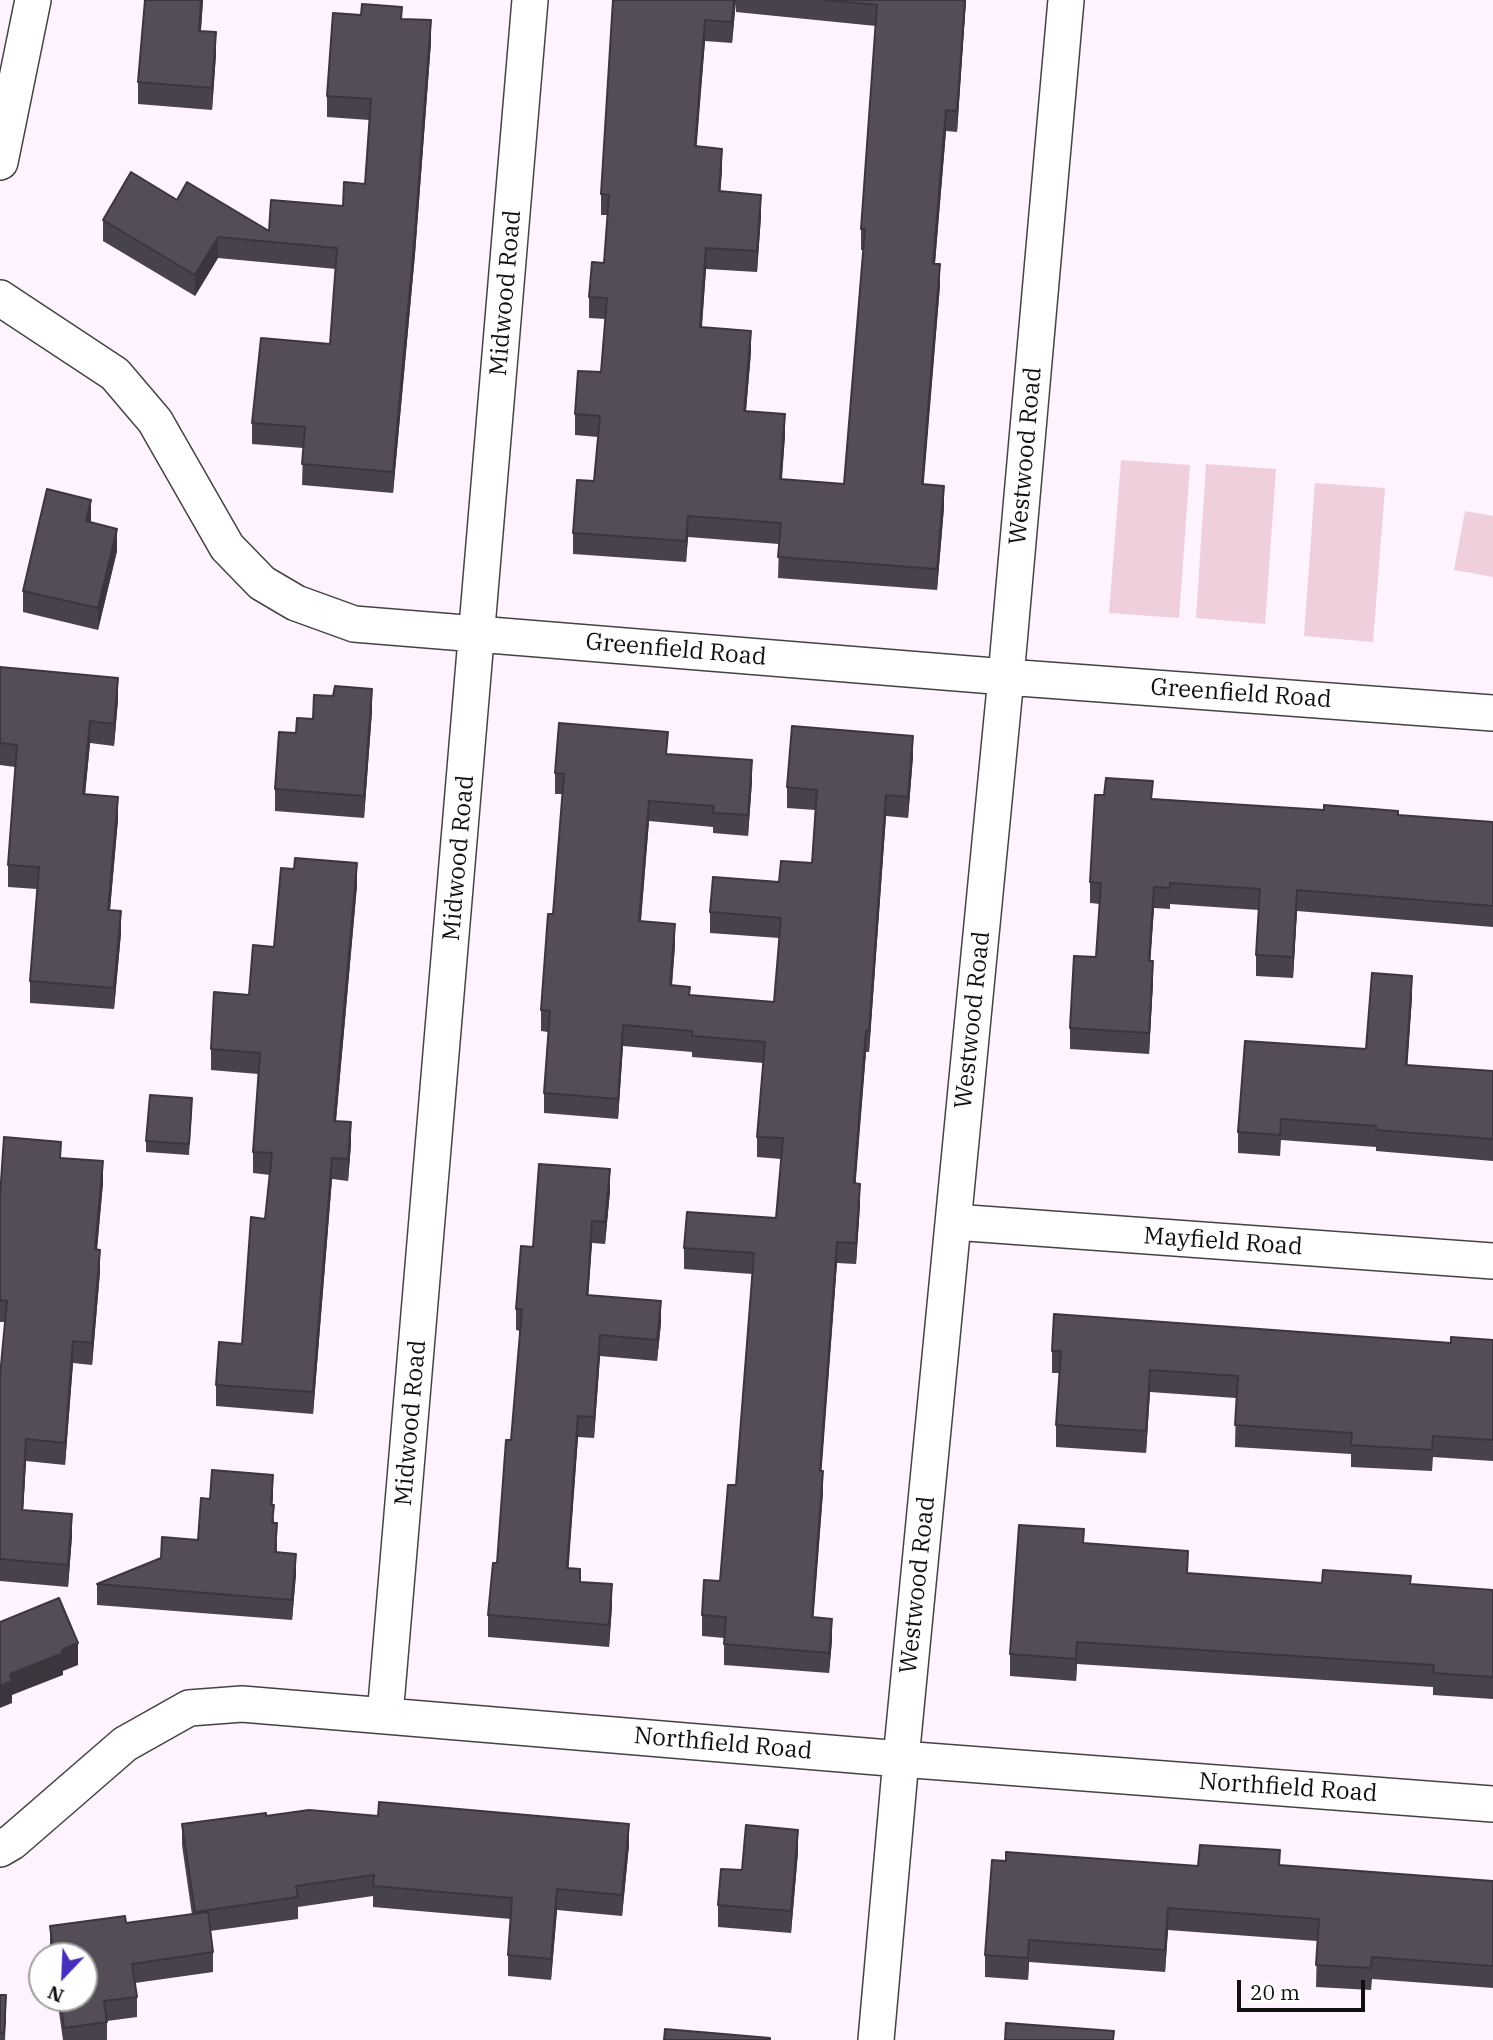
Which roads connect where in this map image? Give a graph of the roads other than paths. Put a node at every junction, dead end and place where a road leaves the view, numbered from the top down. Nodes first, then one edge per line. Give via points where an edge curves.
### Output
1 (33, 0) edge
2 (530, 0) edge
3 (1066, 0) edge
4 (0, 162) edge
5 (0, 298) edge
6 (478, 634) junction
7 (1006, 677) junction
8 (1493, 713) edge
9 (954, 1222) junction
10 (1493, 1261) edge
11 (385, 1716) junction
12 (901, 1759) junction
13 (1493, 1804) edge
14 (0, 1849) edge
15 (876, 2040) edge

1 - 4 street
2 - 6 street, Midwood Road
3 - 7 street, Westwood Road
5 - 6 street, Greenfield Road via 115,374 155,421 227,547 262,583 296,603 354,624
6 - 7 street, Greenfield Road
6 - 11 street, Midwood Road
7 - 8 street, Greenfield Road
7 - 9 street, Westwood Road
9 - 10 street, Mayfield Road
9 - 12 street, Westwood Road
11 - 12 street, Northfield Road
11 - 14 street, Northfield Road via 242,1704 189,1708 125,1744
12 - 13 street, Northfield Road
12 - 15 street, Westwood Road

